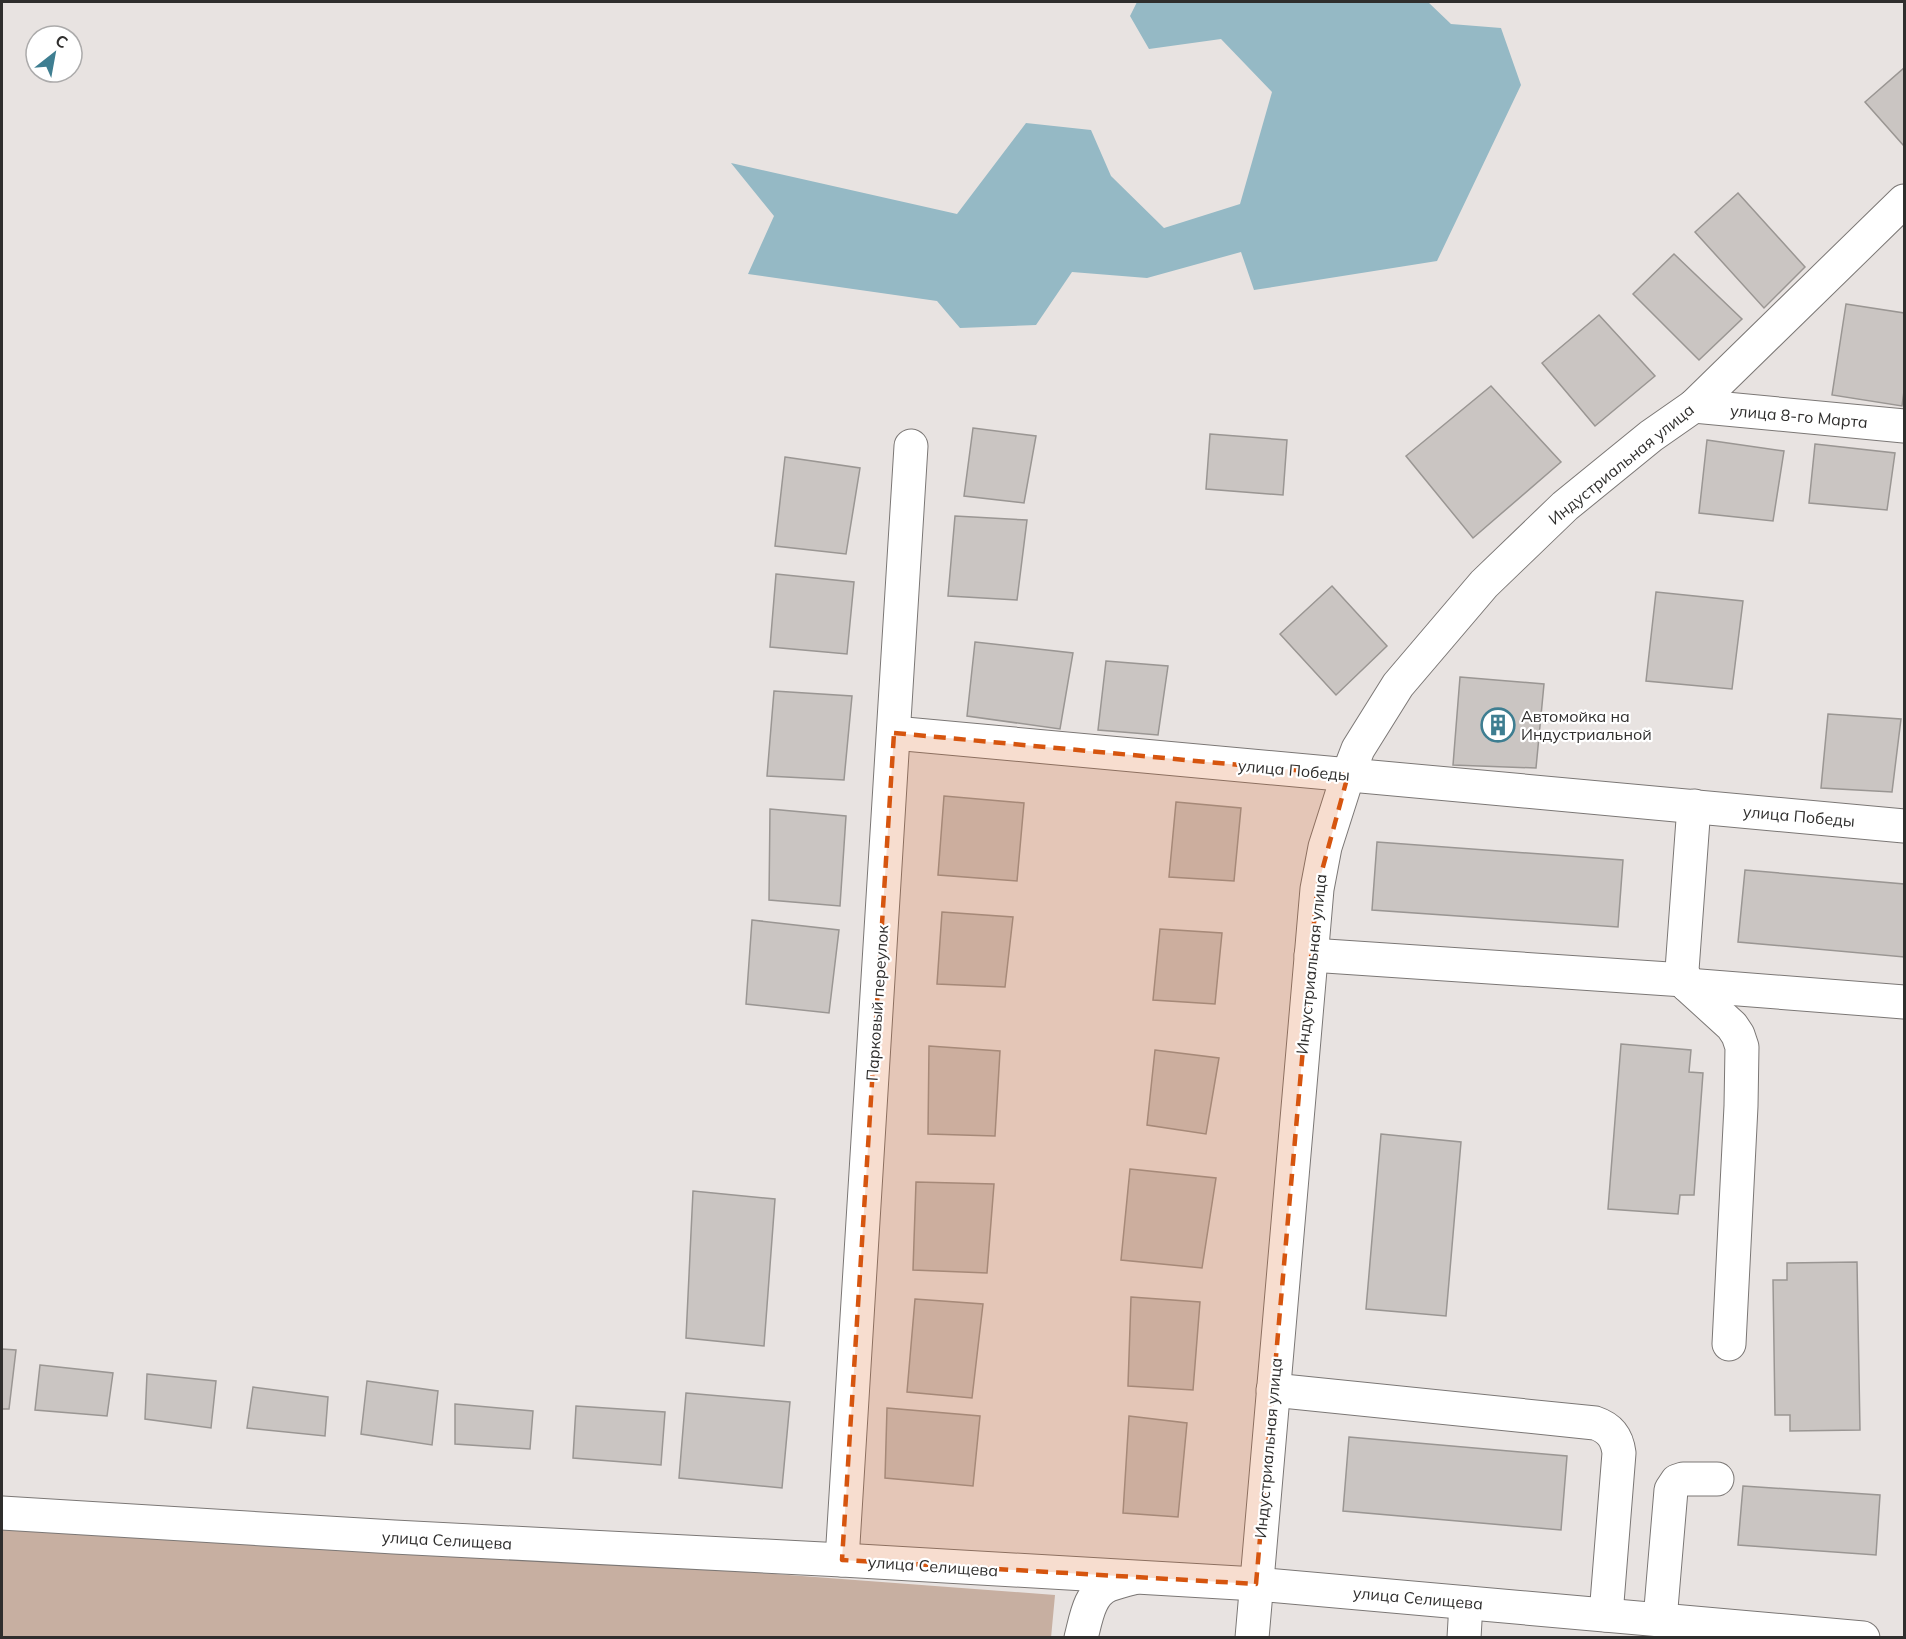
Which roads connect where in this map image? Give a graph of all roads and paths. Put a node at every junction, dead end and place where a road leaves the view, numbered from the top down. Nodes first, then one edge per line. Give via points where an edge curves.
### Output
1 (1905, 201) edge
2 (1694, 406) junction
3 (1905, 426) edge
4 (911, 446) dead end
5 (894, 733) junction
6 (1348, 775) junction
7 (1694, 807) junction
8 (1905, 826) edge
9 (1311, 956) junction
10 (1685, 983) junction
11 (1905, 1002) edge
12 (1729, 1344) dead end
13 (1273, 1390) junction
14 (1717, 1479) dead end
15 (2, 1513) edge
16 (842, 1560) junction
17 (1134, 1578) junction
18 (1256, 1584) junction
19 (1466, 1603) junction
20 (1606, 1615) junction
21 (1660, 1620) junction
22 (1787, 1634) edge
23 (1081, 1638) edge
24 (1252, 1638) edge
25 (1464, 1638) edge
26 (1863, 1638) edge

1 - 2 street, Индустриальная улица
2 - 3 street, улица 8-го Марта
2 - 6 street, Индустриальная улица via 1565,506 1484,584 1398,684 1358,749
4 - 5 street, Парковый переулок
5 - 6 street, улица Победы
5 - 16 street, Парковый переулок
6 - 7 street, улица Победы
6 - 9 street, Индустриальная улица via 1325,847
7 - 8 street, улица Победы
7 - 10 street via 1682,970
9 - 10 street
9 - 13 street, Индустриальная улица
10 - 11 street
10 - 12 street via 1731,1026 1742,1047
13 - 18 street, Индустриальная улица
13 - 20 street via 1606,1427 1616,1439 1619,1453
14 - 21 street via 1683,1479 1671,1490
15 - 16 street, улица Селищева
16 - 17 street, улица Селищева
17 - 18 street, улица Селищева
17 - 23 street via 1107,1585 1098,1593 1091,1603
18 - 19 street, улица Селищева
18 - 24 street, Индустриальная улица
19 - 20 street, улица Селищева
19 - 25 street
20 - 21 street, улица Селищева
21 - 22 street, улица Селищева
22 - 26 street, улица Селищева

